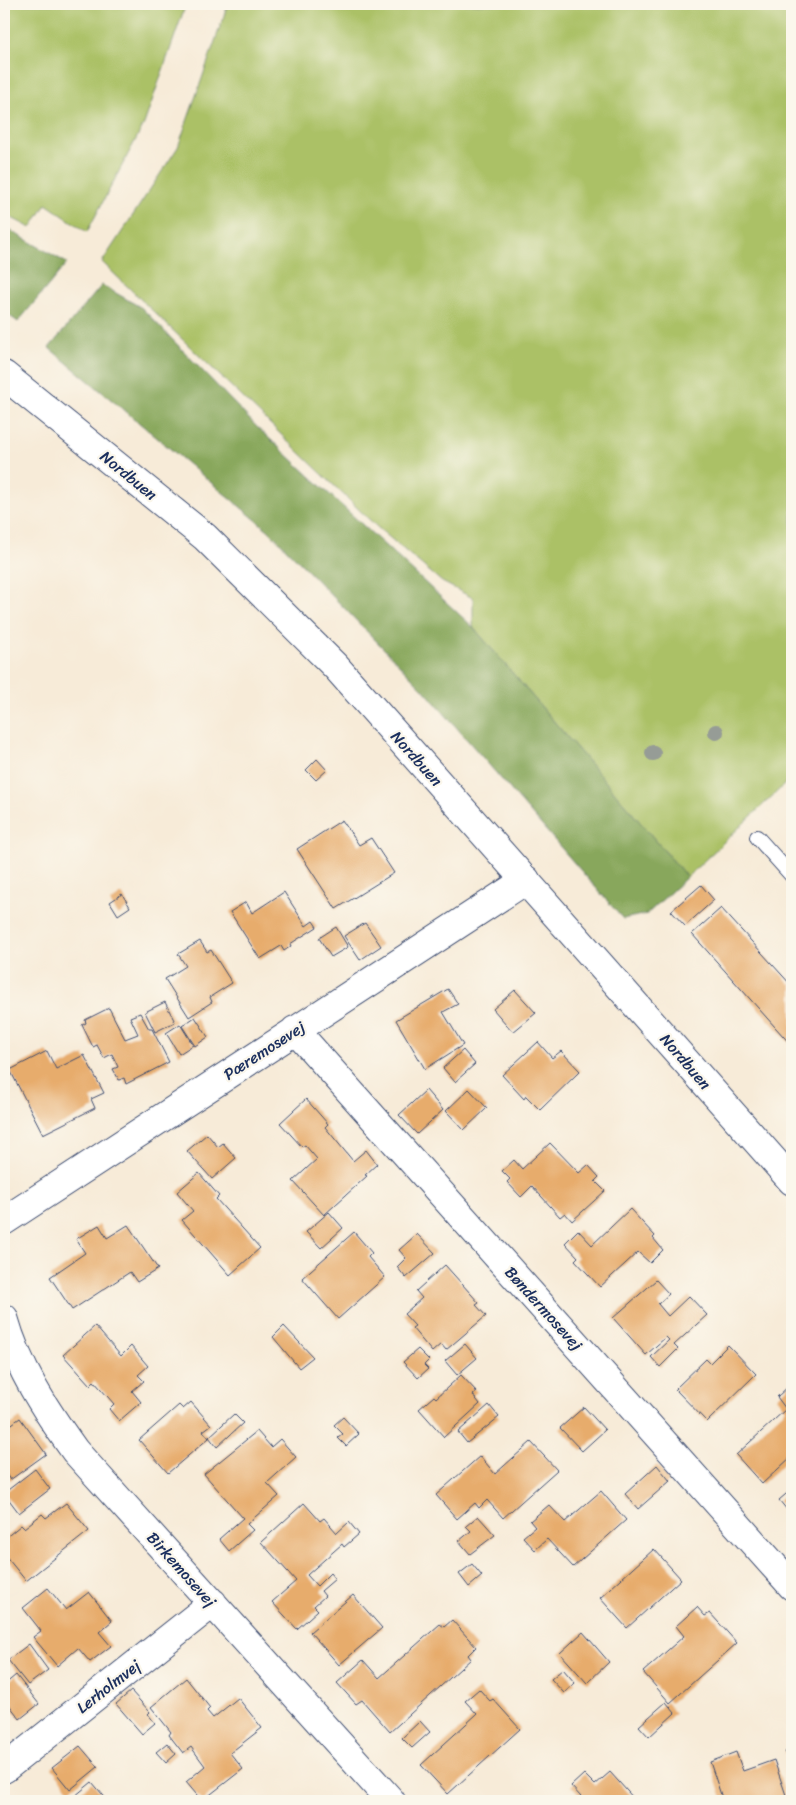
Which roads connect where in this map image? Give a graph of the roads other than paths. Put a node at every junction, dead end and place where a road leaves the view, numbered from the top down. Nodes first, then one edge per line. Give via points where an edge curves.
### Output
1 (4, 374) edge
2 (757, 837) dead end
3 (792, 876) edge
4 (526, 880) junction
5 (296, 1030) junction
6 (792, 1181) edge
7 (4, 1221) edge
8 (4, 1318) edge
9 (792, 1586) edge
10 (213, 1603) junction
11 (4, 1769) edge
12 (391, 1801) edge

1 - 4 street, Nordbuen via 205,537 336,667
2 - 3 lane
4 - 5 street, Pæremosevej
4 - 6 street, Nordbuen
5 - 7 street, Pæremosevej
5 - 9 street, Bøndermosevej
8 - 10 street, Birkemosevej via 11,1344 42,1406 75,1451
10 - 11 street, Lerholmvej
10 - 12 street, Birkemosevej

